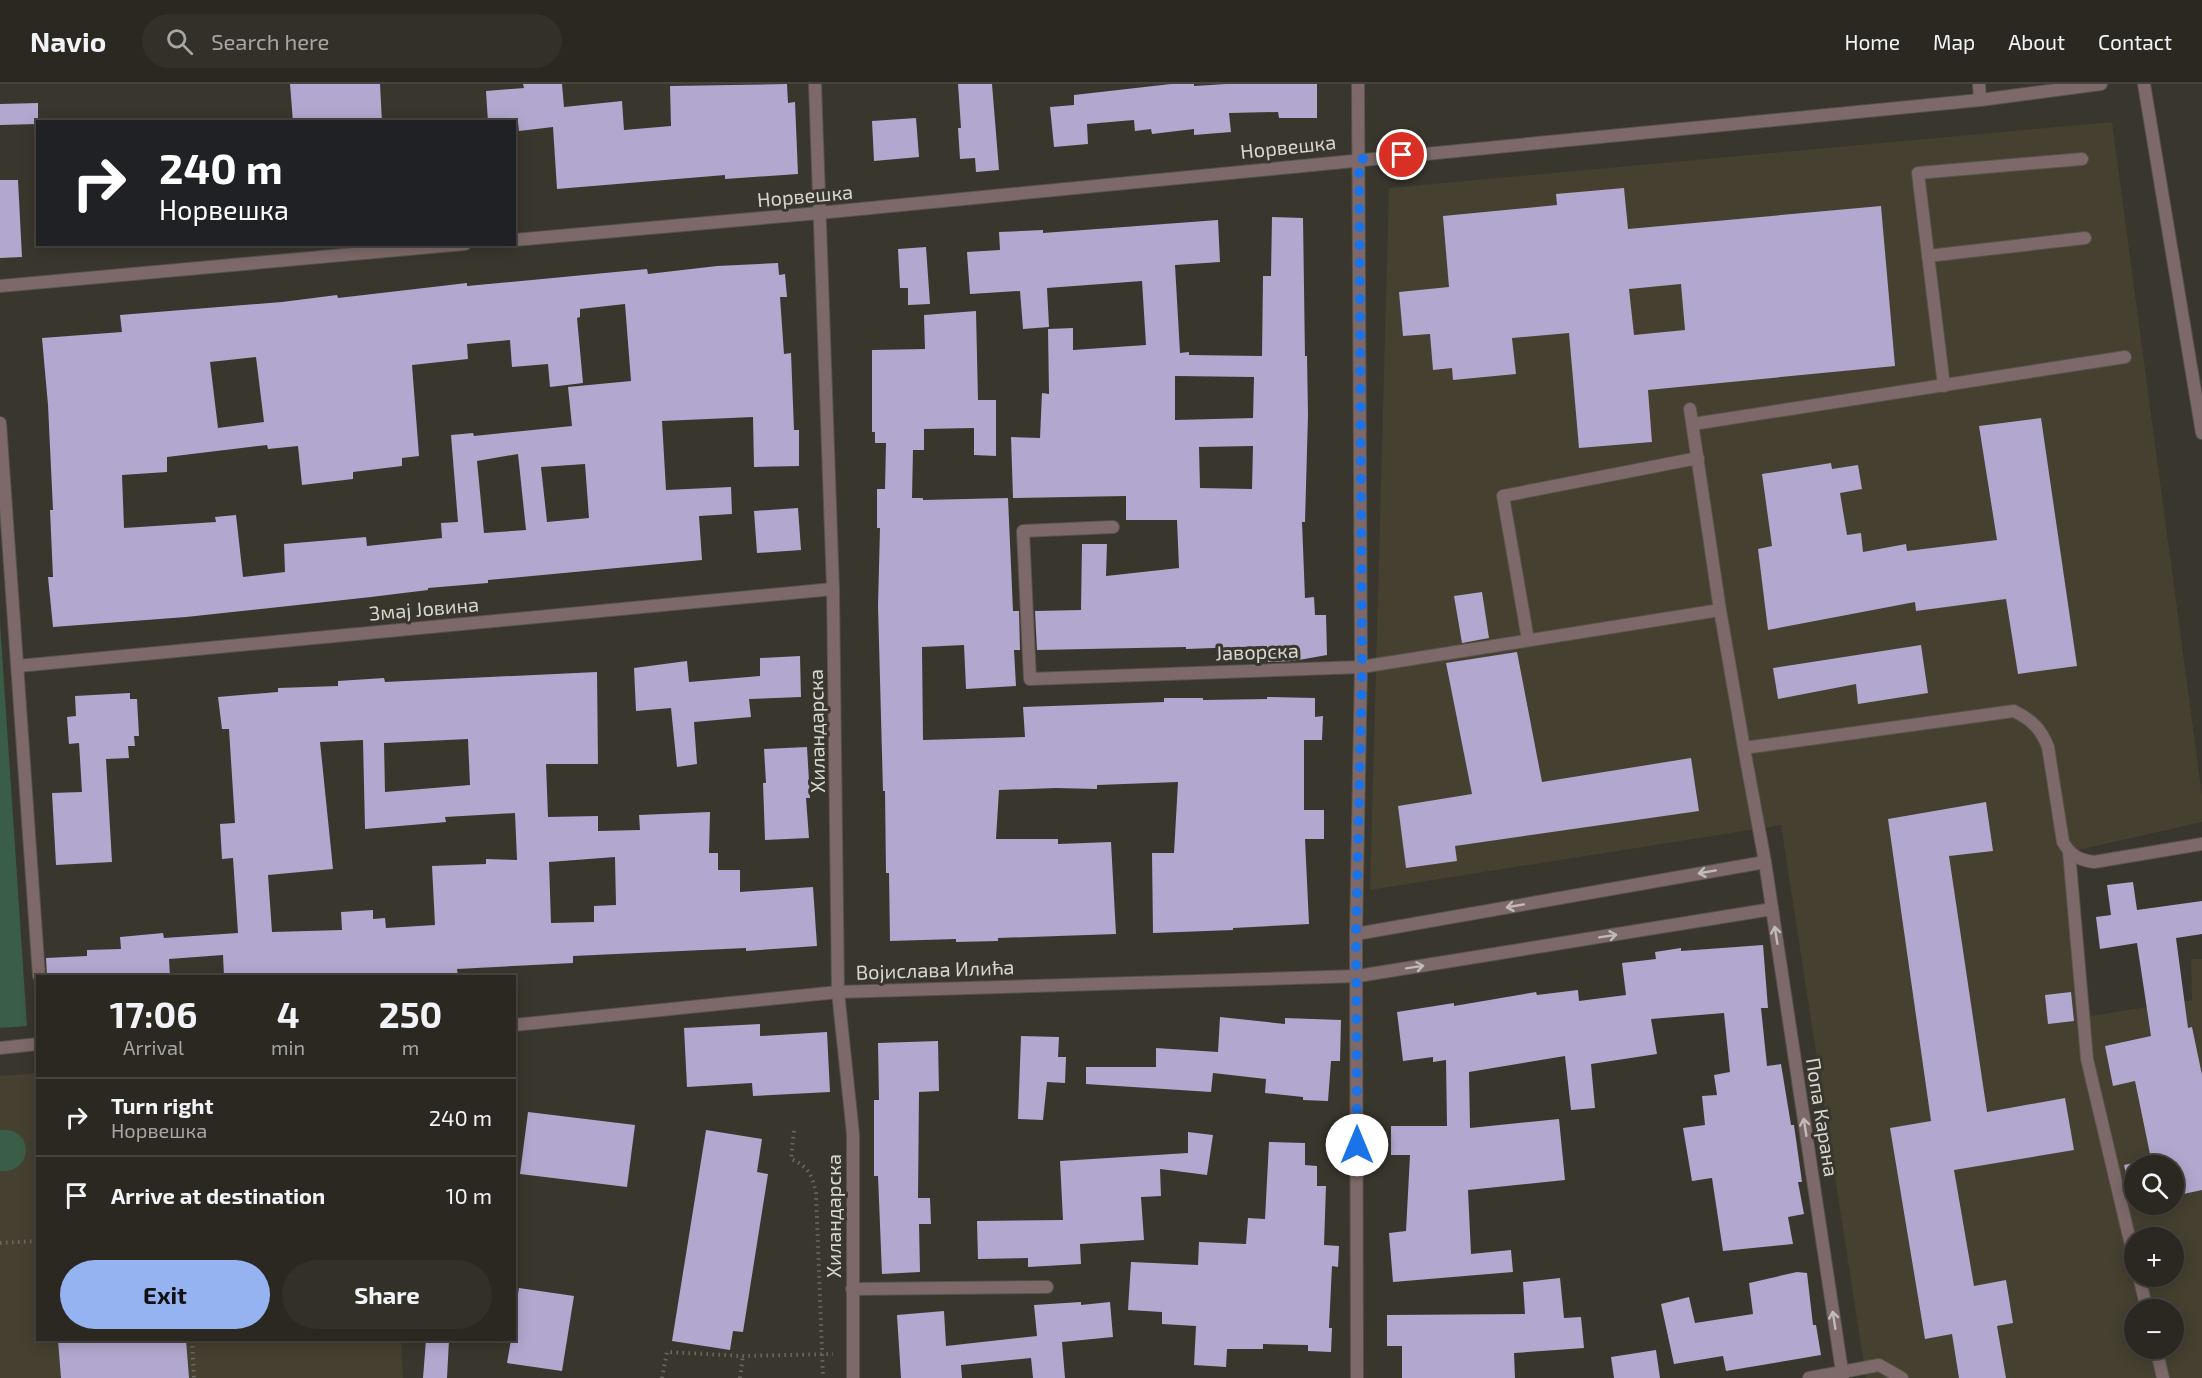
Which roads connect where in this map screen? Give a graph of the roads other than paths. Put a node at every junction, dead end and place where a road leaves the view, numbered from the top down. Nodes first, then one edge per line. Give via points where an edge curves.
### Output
1 (815, 84) edge
2 (1358, 84) edge
3 (1979, 84) edge
4 (2101, 84) edge
5 (2144, 84) edge
6 (1980, 100) junction
7 (1359, 159) junction
8 (2082, 159) dead end
9 (819, 213) junction
10 (2085, 238) dead end
11 (516, 240) edge
12 (443, 246) edge
13 (1928, 256) junction
14 (0, 286) edge
15 (2125, 357) dead end
16 (1944, 386) junction
17 (1690, 409) dead end
18 (0, 423) edge
19 (1693, 424) junction
20 (2202, 433) edge
21 (1698, 458) junction
22 (1113, 527) dead end
23 (833, 589) junction
24 (1720, 610) junction
25 (1528, 640) junction
26 (18, 666) junction
27 (1362, 667) junction
28 (1744, 748) junction
29 (2202, 844) edge
30 (2069, 852) junction
31 (1765, 862) junction
32 (1772, 909) junction
33 (1356, 934) junction
34 (39, 975) edge
35 (1358, 976) junction
36 (838, 992) junction
37 (516, 1025) edge
38 (36, 1044) edge
39 (0, 1048) edge
40 (2127, 1227) edge
41 (1047, 1287) dead end
42 (852, 1289) junction
43 (2159, 1359) edge
44 (1843, 1375) edge
45 (853, 1378) edge
46 (1358, 1378) edge
47 (1809, 1378) edge
48 (1902, 1378) edge
49 (2163, 1378) edge

1 - 9 street, Хиландарска
2 - 7 street
3 - 6 street
4 - 6 street, Норвешка
5 - 20 street
6 - 7 street, Норвешка
7 - 9 street, Норвешка
7 - 27 street
8 - 13 street via 1918,173
9 - 11 street, Норвешка
9 - 23 street, Хиландарска
10 - 13 street
12 - 14 street
13 - 16 street
15 - 16 street
16 - 19 street
17 - 19 street, Попа Карана
18 - 26 street
19 - 21 street, Попа Карана
21 - 24 street, Попа Карана
21 - 25 street via 1503,496
22 - 27 street, Јаворска via 1023,531 1030,679
23 - 26 street, Змај Јовина
23 - 36 street, Хиландарска
24 - 25 street, Јаворска
24 - 28 street, Попа Карана
25 - 27 street, Јаворска
26 - 34 street
27 - 33 street
28 - 30 street via 2014,711 2044,735 2062,842
28 - 31 street, Попа Карана
29 - 30 street via 2094,862
30 - 40 street via 2087,1059
31 - 32 street, Попа Карана
31 -> 33 street
35 -> 32 street, Војислава Илића
44 -> 32 street, Попа Карана
33 - 35 street
35 - 36 street, Војислава Илића
35 - 46 street
36 - 37 street, Војислава Илића
36 - 42 street, Хиландарска via 853,1134
38 - 39 street
41 - 42 street
42 - 45 street, Хиландарска
43 - 49 street
44 - 47 street
44 - 48 street via 1879,1365

